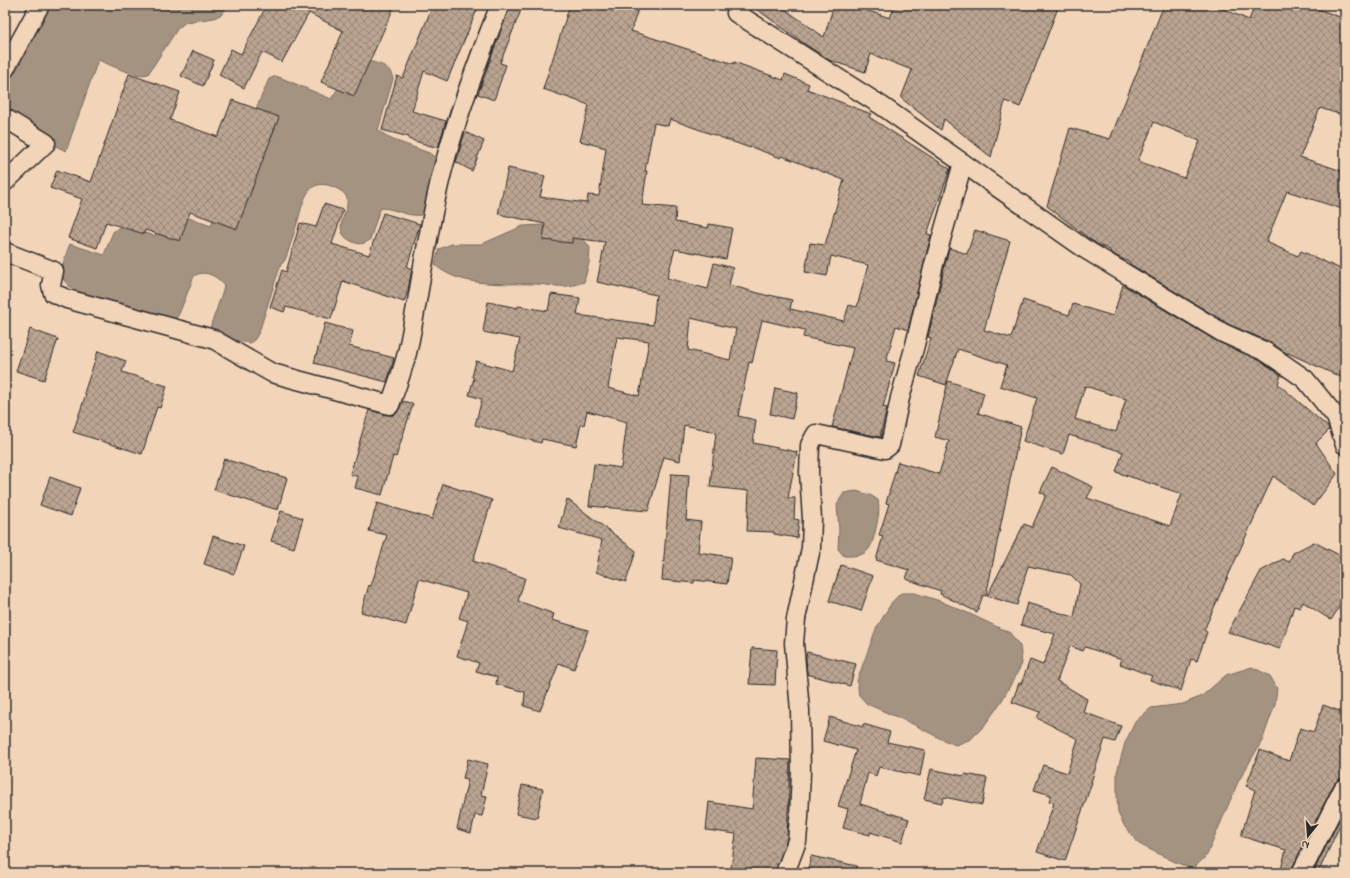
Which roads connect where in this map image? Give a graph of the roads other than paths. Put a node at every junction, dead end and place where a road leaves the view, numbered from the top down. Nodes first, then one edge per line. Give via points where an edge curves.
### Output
1 (40, 5) edge
2 (500, 5) edge
3 (736, 13) dead end
4 (5, 69) edge
5 (5, 118) edge
6 (963, 163) junction
7 (5, 182) edge
8 (5, 252) edge
9 (1345, 445) edge
10 (1345, 789) edge
11 (785, 873) edge
12 (1301, 873) edge

1 - 4 street
2 - 8 street via 459,116 444,166 409,346 390,405 272,373 212,339 67,299 53,293 51,285 54,272
3 - 6 street via 882,106
5 - 7 street via 46,144
6 - 9 street via 1086,249 1223,333 1266,352 1305,378 1336,417
6 - 11 street via 934,264 890,445 885,449 816,434 810,445 811,548 796,619 794,643 800,710 800,803 797,841
10 - 12 street

